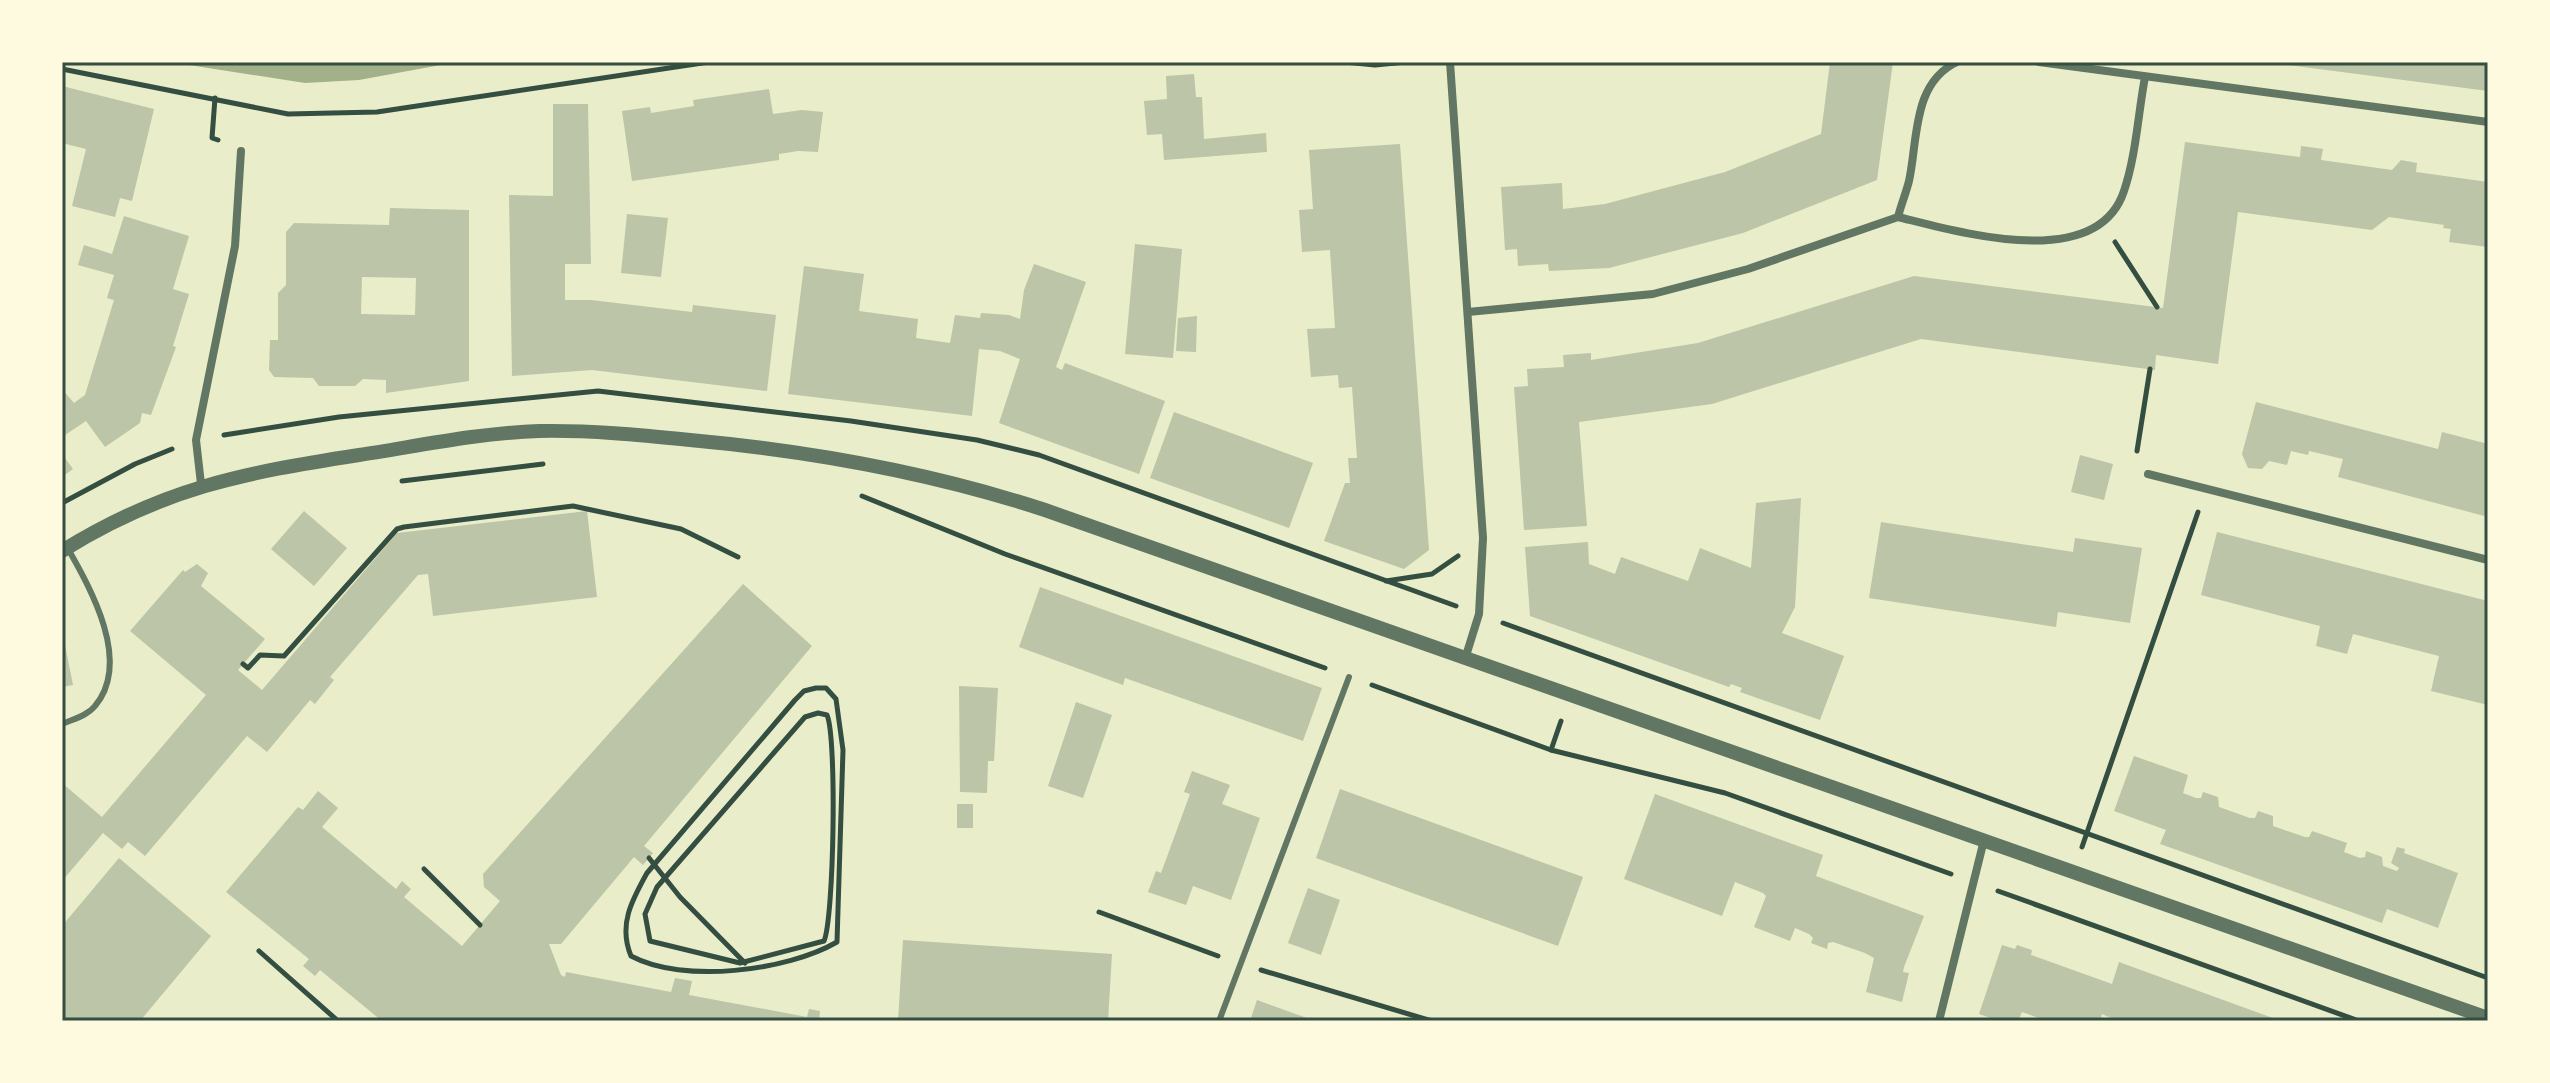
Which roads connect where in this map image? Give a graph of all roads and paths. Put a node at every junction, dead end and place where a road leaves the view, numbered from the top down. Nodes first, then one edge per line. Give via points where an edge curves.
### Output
1 (709, 62) edge
2 (1345, 62) edge
3 (1406, 62) edge
4 (1450, 62) edge
5 (1957, 62) edge
6 (2039, 62) edge
7 (62, 69) edge
8 (2145, 77) junction
9 (215, 98) junction
10 (2488, 122) edge
11 (212, 138) dead end
12 (241, 151) dead end
13 (1898, 217) junction
14 (2104, 224) junction
15 (2157, 307) dead end
16 (1468, 312) junction
17 (2150, 369) dead end
18 (2144, 411) dead end
19 (547, 463) dead end
20 (2148, 474) dead end
21 (399, 481) dead end
22 (201, 484) junction
23 (2206, 488) junction
24 (849, 493) dead end
25 (1483, 538) junction
26 (65, 549) edge
27 (738, 557) dead end
28 (2488, 560) edge
29 (1385, 581) dead end
30 (1465, 659) junction
31 (243, 664) dead end
32 (1349, 677) junction
33 (62, 724) edge
34 (1984, 840) junction
35 (649, 858) dead end
36 (656, 865) junction
37 (424, 869) dead end
38 (2074, 871) junction
39 (666, 877) junction
40 (1973, 882) junction
41 (1099, 912) dead end
42 (480, 925) dead end
43 (259, 951) dead end
44 (745, 963) junction
45 (1240, 964) junction
46 (751, 968) junction
47 (2488, 1018) edge
48 (338, 1021) edge
49 (1219, 1021) edge
50 (1432, 1021) edge
51 (1939, 1021) edge
52 (2359, 1021) edge

1 - 9 path via 377,112 288,114
2 - 3 path
4 - 16 street
5 - 13 street via 1934,79 1926,93
6 - 8 street
7 - 9 path
8 - 10 street
8 - 14 street via 2124,192
9 - 11 path
12 - 22 street via 235,246 196,440
13 - 14 street via 2047,242
13 - 16 street via 1699,283 1603,300
14 - 15 path
16 - 25 street
17 - 18 path
19 - 21 path
20 - 23 street
22 - 26 street via 135,509
22 - 30 street via 324,460 538,431 623,434 834,456 995,494
23 - 28 street
23 - 38 path
24 - 32 path
25 - 29 path via 1432,574
25 - 30 street via 1479,614
26 - 33 lane via 96,605 109,670 93,708
27 - 31 path via 681,529 573,506 404,527 284,656 260,655 248,668
30 - 34 street
32 - 40 path via 1551,750 1725,793
32 - 45 lane
34 - 38 street
34 - 40 street
35 - 36 path
36 - 39 path
36 - 46 path via 629,906 624,935 631,956 710,973
36 - 46 path via 804,691 826,688 832,693 844,781 837,942
37 - 42 path
38 - 47 street
39 - 44 path
39 - 44 path via 647,905 650,941
39 - 44 path via 805,717 827,715 833,821 826,935 824,941
40 - 51 street
40 - 52 path
41 - 45 path
43 - 48 path
44 - 46 path
45 - 49 lane
45 - 50 path

